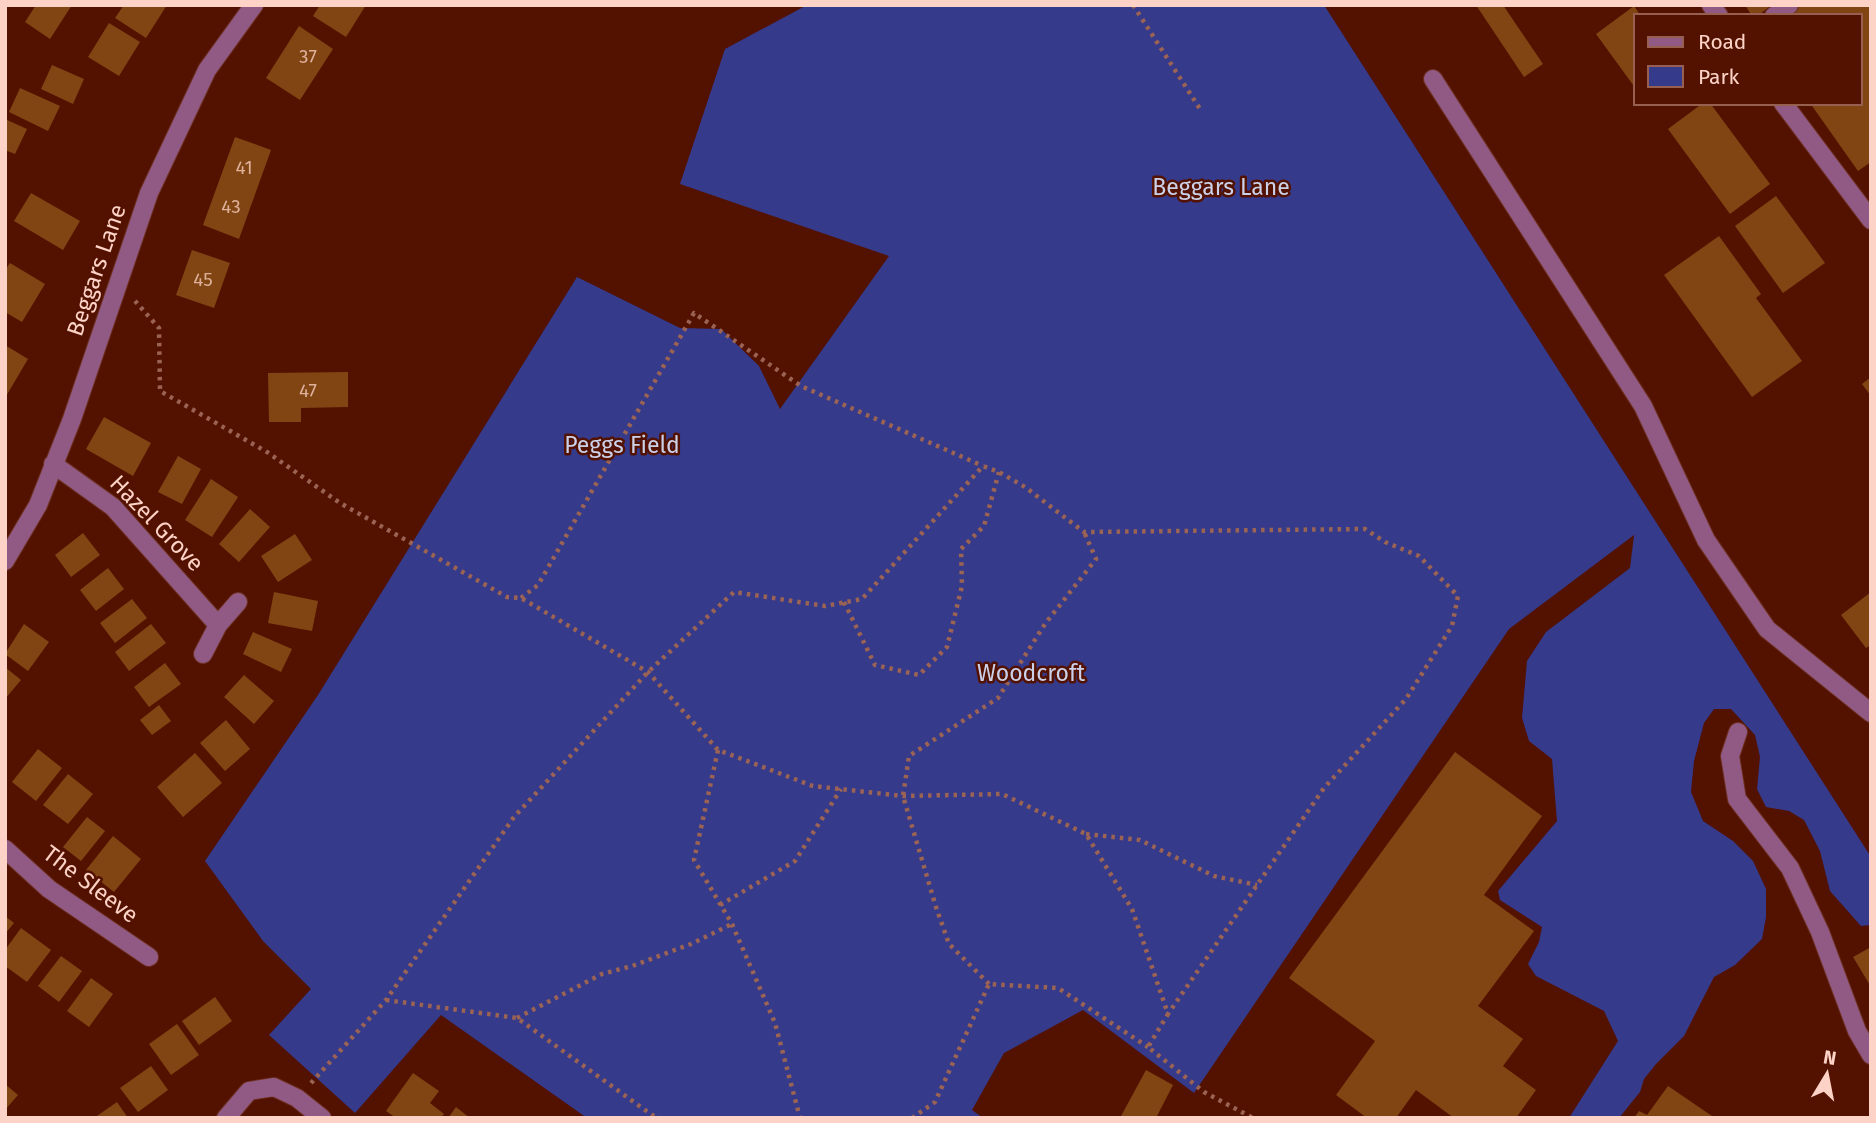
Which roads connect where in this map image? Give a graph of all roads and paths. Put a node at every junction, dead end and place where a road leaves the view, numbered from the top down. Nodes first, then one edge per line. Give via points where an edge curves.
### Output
1 (254, 5) edge
2 (1133, 5) edge
3 (1433, 79) dead end
4 (1785, 105) edge
5 (1202, 112) dead end
6 (1871, 220) edge
7 (118, 282) junction
8 (53, 464) junction
9 (983, 466) junction
10 (999, 472) junction
11 (1084, 532) junction
12 (5, 561) edge
13 (521, 598) junction
14 (238, 602) dead end
15 (844, 602) junction
16 (218, 625) junction
17 (203, 654) dead end
18 (648, 672) junction
19 (1871, 713) edge
20 (1738, 732) dead end
21 (718, 750) junction
22 (841, 789) junction
23 (903, 796) junction
24 (1086, 834) junction
25 (5, 849) edge
26 (1257, 885) junction
27 (720, 905) junction
28 (732, 924) junction
29 (149, 957) dead end
30 (989, 984) junction
31 (386, 1000) junction
32 (1168, 1014) junction
33 (517, 1018) junction
34 (1148, 1047) junction
35 (1871, 1055) edge
36 (297, 1098) junction
37 (226, 1118) edge
38 (322, 1118) edge
39 (660, 1118) edge
40 (800, 1118) edge
41 (912, 1118) edge
42 (1253, 1118) edge

1 - 7 street, Beggars Lane via 207,70 149,193
2 - 5 path
3 - 19 street via 1643,406 1706,540 1767,629
4 - 6 street
7 - 8 street, Beggars Lane
7 - 13 path via 159,328 160,391 267,452 340,503 507,597
8 - 12 street, Beggars Lane via 38,505
8 - 16 street, Hazel Grove via 113,507
9 - 10 path
9 - 13 path via 801,386 694,313 538,585
9 - 15 path via 862,599
10 - 11 path
10 - 15 path via 984,526 961,549 962,586 947,647 919,675 875,665
11 - 23 path via 1096,559 1045,624 998,698 909,756
11 - 26 path via 1365,530 1419,556 1458,596 1452,626 1406,699 1324,788
13 - 18 path
14 - 16 street
15 - 18 path via 825,606 734,592
16 - 17 street
18 - 21 path
18 - 31 path via 514,817
20 - 35 street via 1730,756 1737,799 1790,868
21 - 22 path via 813,786
21 - 27 path via 694,860
22 - 23 path
22 - 27 path via 795,861
23 - 24 path via 1002,794
23 - 30 path via 949,944
24 - 26 path via 1140,840 1214,876
24 - 32 path via 1132,909
25 - 29 street, The Sleeve via 50,888
26 - 32 path
27 - 28 path
28 - 33 path via 691,944 602,974
28 - 40 path via 775,1023
30 - 34 path via 1058,988
30 - 41 path via 935,1102
31 - 33 path
31 - 36 path
32 - 34 path
33 - 39 path
34 - 42 path via 1204,1092
36 - 37 street via 274,1087 249,1091
36 - 38 street

